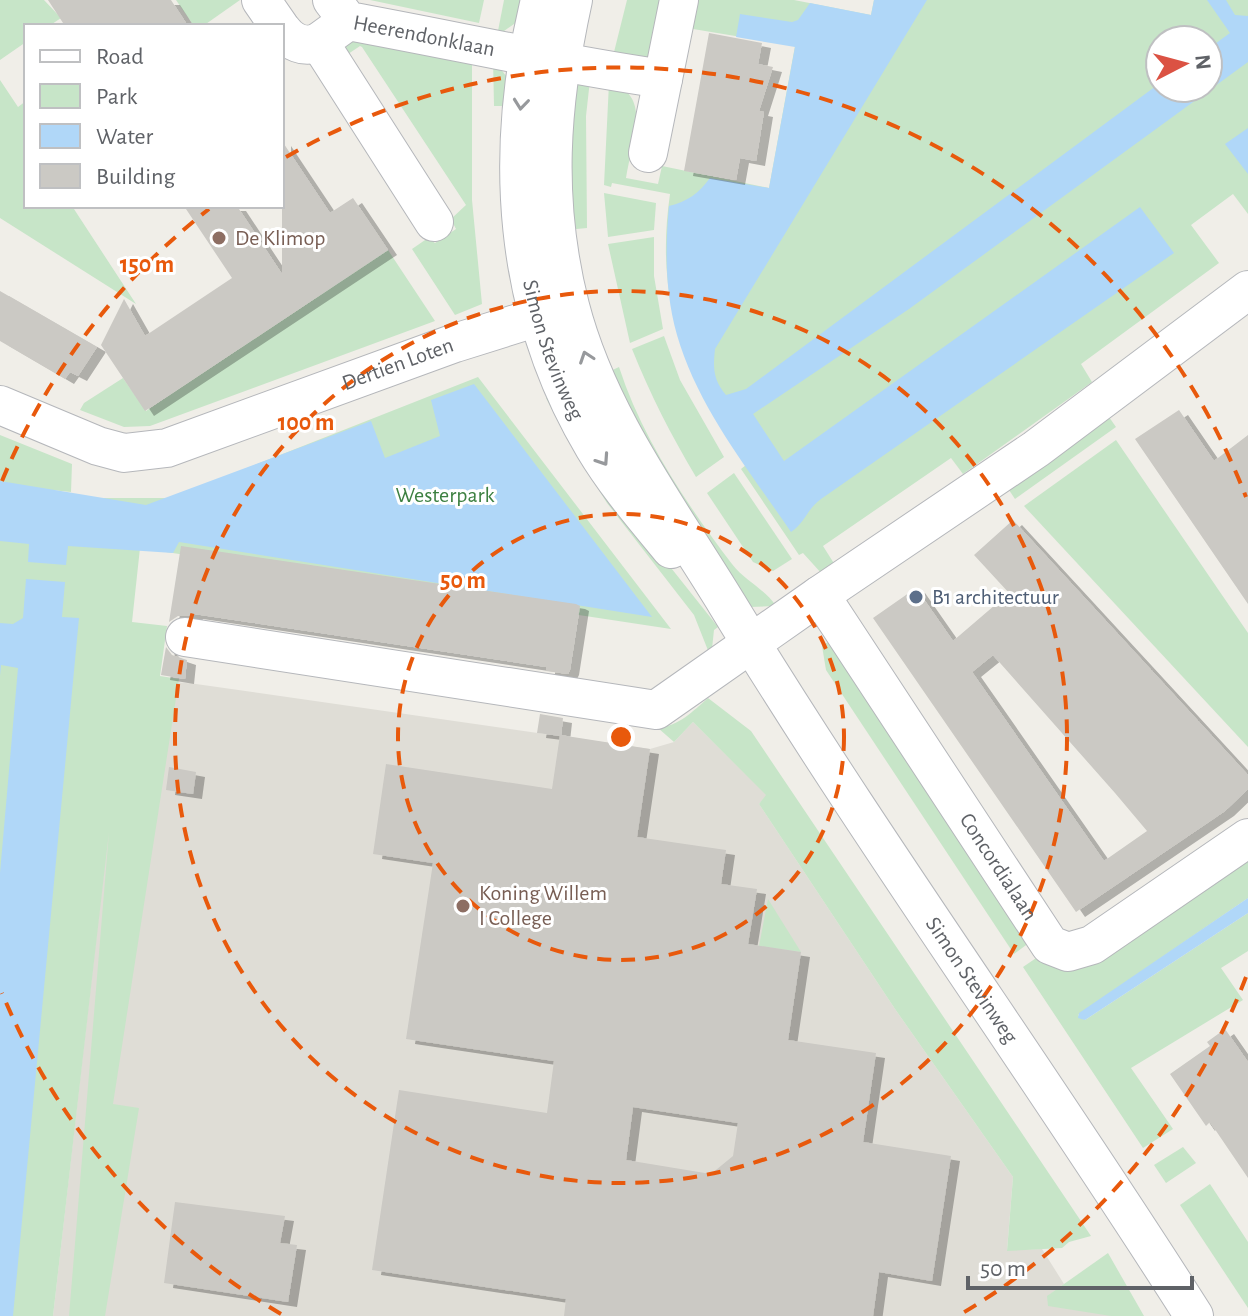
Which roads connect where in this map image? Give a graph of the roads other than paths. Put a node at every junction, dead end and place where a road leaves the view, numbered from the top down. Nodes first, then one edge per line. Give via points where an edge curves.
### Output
1 (261, 0) edge
2 (540, 0) edge
3 (573, 0) edge
4 (679, 0) edge
5 (333, 21) edge
6 (278, 24) edge
7 (284, 32) edge
8 (543, 58) junction
9 (663, 79) junction
10 (648, 153) dead end
11 (434, 222) dead end
12 (1248, 290) edge
13 (554, 311) junction
14 (0, 405) edge
15 (820, 595) junction
16 (185, 637) dead end
17 (750, 643) junction
18 (1248, 838) edge
19 (1194, 1316) edge

1 - 6 street
2 - 8 street, Simon Stevinweg
3 - 8 street, Simon Stevinweg
4 - 9 street
5 - 7 street, Heerendonklaan via 313,45 289,40
5 - 8 street, Heerendonklaan
5 - 11 street
8 - 9 street, Heerendonklaan
8 - 13 street, Simon Stevinweg via 552,119
9 - 10 street
12 - 15 street via 1036,449
13 - 14 street, Dertien Loten via 167,448 124,453
13 - 17 street, Simon Stevinweg via 559,378 594,447 629,498
15 - 17 street
15 - 18 street, Concordialaan via 1050,945 1068,952 1092,945
16 - 17 street via 656,710
17 - 19 street, Simon Stevinweg

